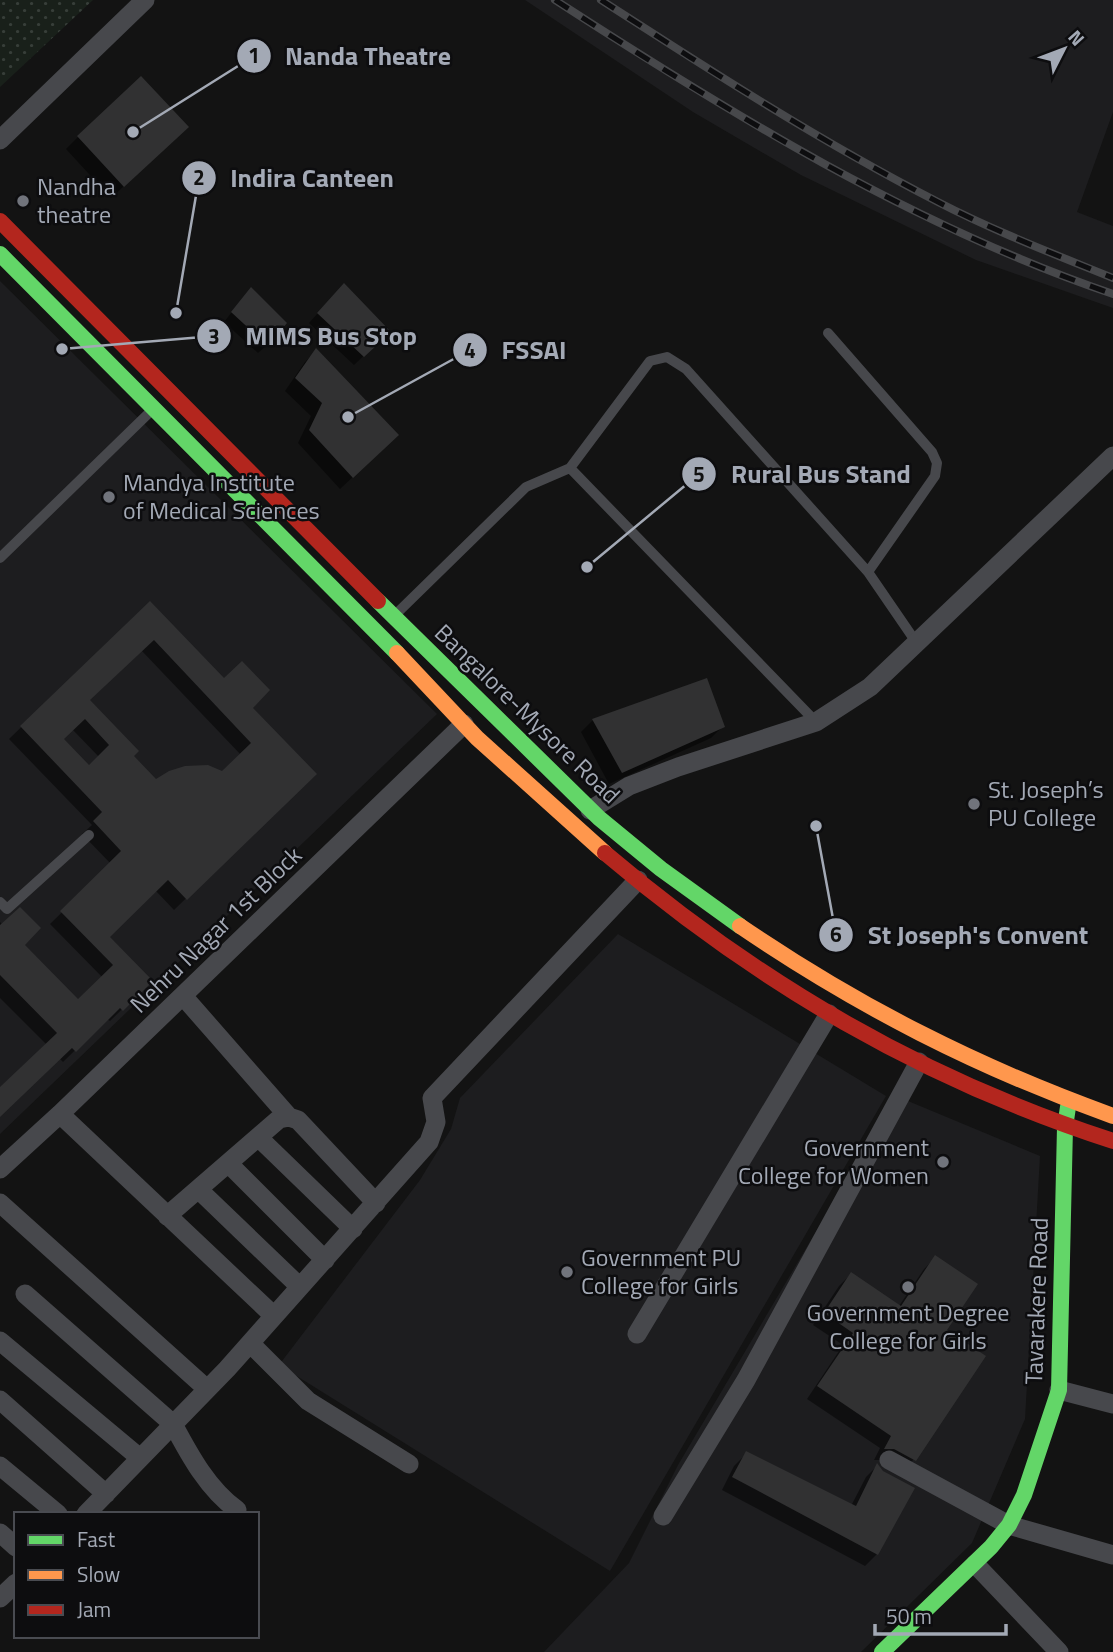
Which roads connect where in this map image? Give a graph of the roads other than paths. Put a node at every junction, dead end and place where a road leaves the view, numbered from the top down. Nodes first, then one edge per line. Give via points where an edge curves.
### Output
1 (145, 0) edge
2 (0, 141) edge
3 (0, 221) edge
4 (0, 254) edge
5 (828, 333) dead end
6 (172, 391) junction
7 (153, 409) junction
8 (1113, 456) edge
9 (570, 468) junction
10 (0, 558) edge
11 (868, 572) junction
12 (395, 615) junction
13 (375, 630) junction
14 (916, 642) junction
15 (816, 722) junction
16 (464, 724) junction
17 (590, 810) junction
18 (89, 835) dead end
19 (638, 880) junction
20 (0, 902) edge
21 (183, 996) junction
22 (829, 1014) junction
23 (919, 1062) junction
24 (1069, 1100) junction
25 (60, 1114) junction
26 (1113, 1116) edge
27 (289, 1117) junction
28 (1065, 1127) junction
29 (258, 1137) junction
30 (1113, 1141) edge
31 (228, 1163) junction
32 (0, 1169) edge
33 (198, 1189) junction
34 (0, 1203) edge
35 (376, 1203) junction
36 (167, 1216) junction
37 (354, 1229) junction
38 (325, 1260) junction
39 (300, 1287) junction
40 (25, 1294) dead end
41 (274, 1317) junction
42 (637, 1334) dead end
43 (0, 1341) edge
44 (250, 1343) junction
45 (207, 1390) junction
46 (1059, 1390) junction
47 (0, 1400) edge
48 (1113, 1404) edge
49 (173, 1424) junction
50 (141, 1458) junction
51 (889, 1460) dead end
52 (409, 1464) dead end
53 (0, 1466) edge
54 (106, 1494) junction
55 (237, 1510) dead end
56 (56, 1512) edge
57 (88, 1512) edge
58 (663, 1516) dead end
59 (1009, 1525) junction
60 (0, 1533) edge
61 (14, 1545) edge
62 (1113, 1555) edge
63 (975, 1564) junction
64 (14, 1585) edge
65 (0, 1598) edge
66 (893, 1648) edge
67 (1059, 1652) edge

1 - 2 street
3 - 6 main road, Bangalore-Mysore Road
4 - 7 main road, Bangalore-Mysore Road
5 - 11 lane via 937,463 935,477
6 - 7 lane
6 - 12 main road, Bangalore-Mysore Road
7 - 10 lane
7 - 13 main road, Bangalore-Mysore Road
8 - 14 street
9 - 11 lane via 650,361 667,357 686,369
9 - 12 lane via 526,487
9 - 15 lane
11 - 14 lane
12 - 13 lane
12 - 17 main road, Bangalore-Mysore Road
13 - 16 main road, Bangalore-Mysore Road
14 - 15 street via 870,687
15 - 17 street via 629,786
16 - 19 main road, Bangalore-Mysore Road via 573,827
16 - 21 street, Nehru Nagar 1st Block
17 - 24 main road, Bangalore-Mysore Road via 768,946 907,1028
18 - 20 lane via 8,909
19 - 22 main road, Bangalore-Mysore Road via 750,965
19 - 35 street via 432,1098 436,1122 429,1142
21 - 25 street, Nehru Nagar 1st Block
21 - 27 street
22 - 23 main road, Bangalore-Mysore Road
22 - 42 street
23 - 28 main road, Bangalore-Mysore Road
23 - 58 street via 747,1380
24 - 26 main road, Bangalore-Mysore Road
24 - 28 main road, Tavarakere Road
25 - 32 street, Nehru Nagar 1st Block
25 - 36 street
27 - 29 street via 279,1119
27 - 35 street via 298,1120
28 - 30 main road, Bangalore-Mysore Road
28 - 46 main road, Tavarakere Road
29 - 31 street
29 - 37 street
31 - 33 street
31 - 38 street
33 - 36 street
33 - 39 street
34 - 45 street
35 - 37 street
36 - 41 street
37 - 38 street
38 - 39 street
39 - 41 street
40 - 49 street
41 - 44 street
43 - 50 street
44 - 45 street
44 - 52 street via 307,1401
45 - 49 street
46 - 48 street
46 - 59 main road, Tavarakere Road via 1024,1495
47 - 54 street
49 - 50 street
49 - 55 street via 222,1499
50 - 54 street
51 - 59 street
53 - 56 street
54 - 57 street
59 - 62 street
59 - 63 main road, Tavarakere Road
60 - 61 street
63 - 66 main road, Tavarakere Road
63 - 67 street
64 - 65 street

